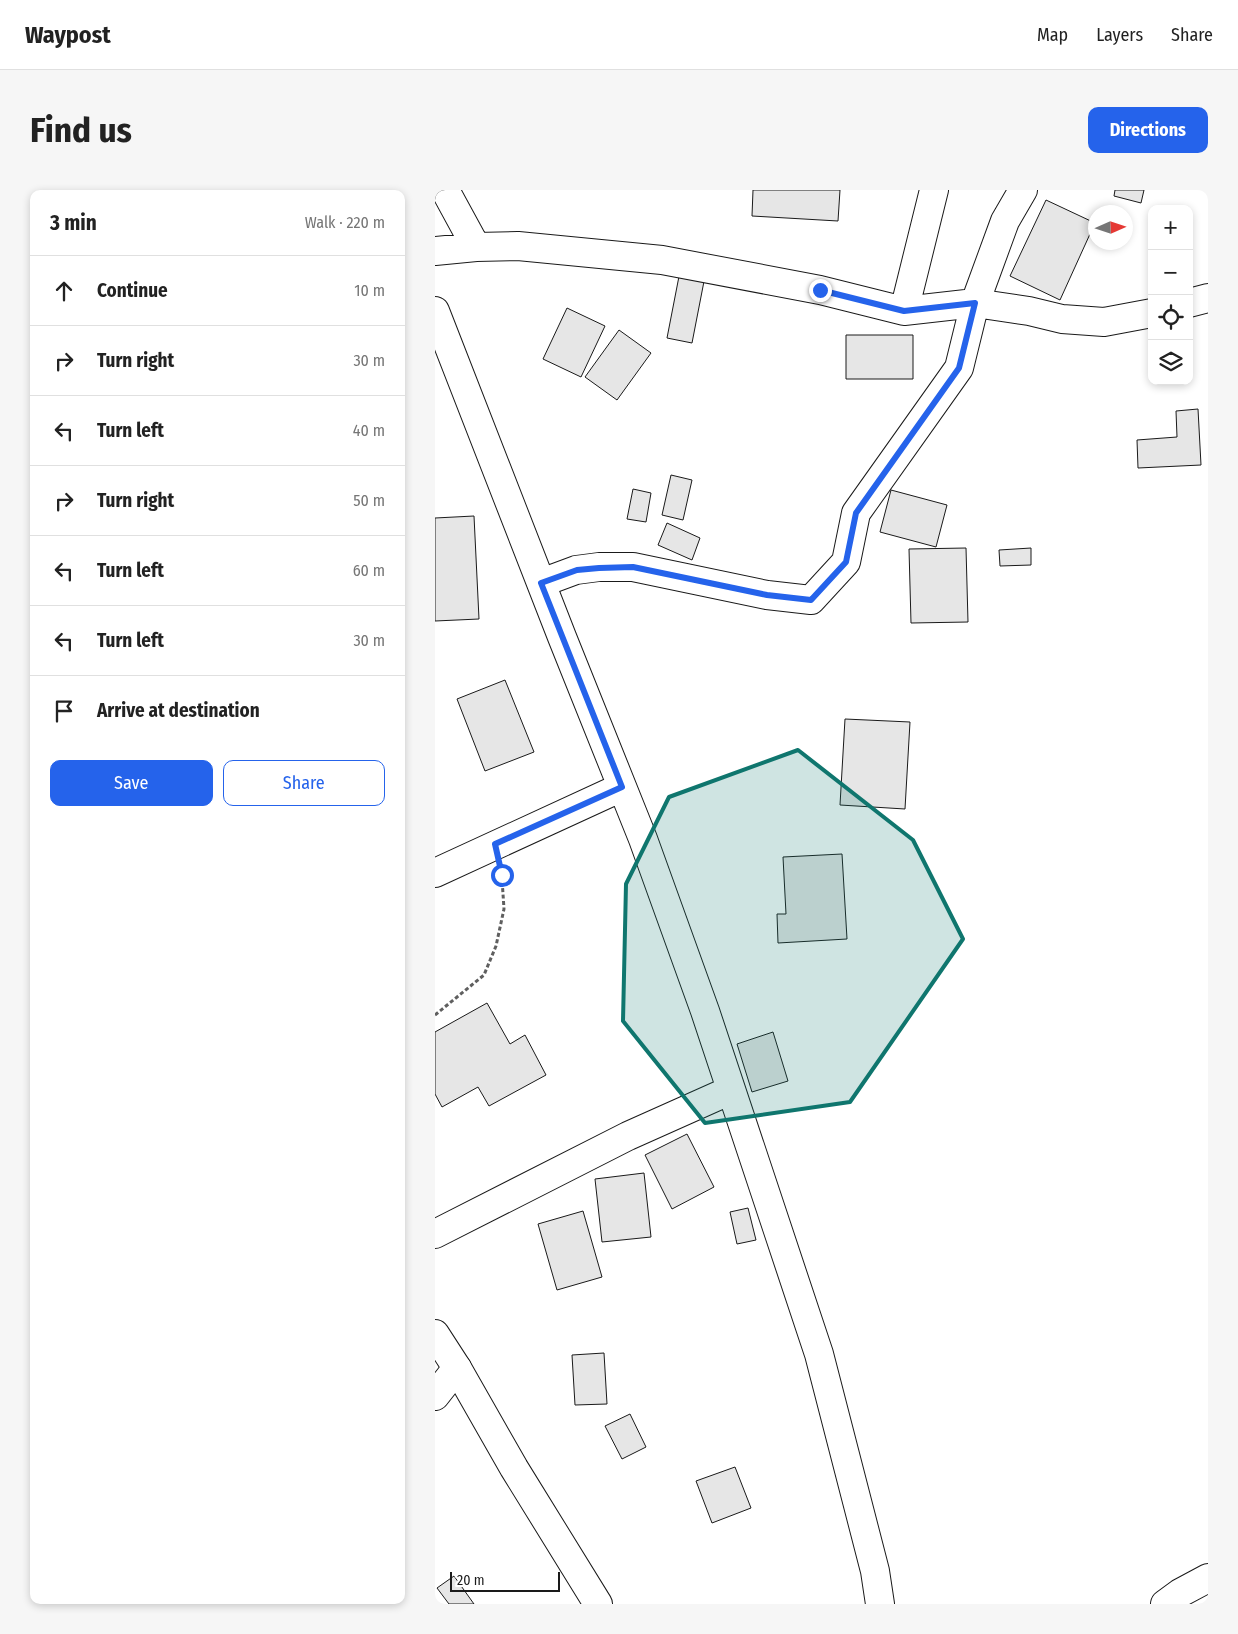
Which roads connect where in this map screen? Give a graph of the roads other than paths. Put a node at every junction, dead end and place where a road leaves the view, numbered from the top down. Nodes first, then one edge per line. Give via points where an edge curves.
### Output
1 (445, 190) edge
2 (934, 190) edge
3 (1023, 190) edge
4 (476, 247) junction
5 (435, 251) edge
6 (1208, 298) edge
7 (1193, 302) edge
8 (975, 303) junction
9 (435, 311) edge
10 (904, 311) junction
11 (1148, 314) edge
12 (541, 583) junction
13 (622, 787) junction
14 (435, 872) edge
15 (731, 1090) junction
16 (435, 1234) edge
17 (435, 1334) edge
18 (457, 1368) junction
19 (435, 1396) edge
20 (1208, 1578) edge
21 (599, 1604) edge
22 (881, 1604) edge
23 (1165, 1604) edge

1 - 4 street
2 - 10 street
3 - 8 street via 1005,221
4 - 5 street
4 - 10 street via 518,246 662,260 820,290
6 - 7 street
8 - 10 street
8 - 11 street via 1062,319 1104,322
8 - 12 street via 959,368 856,513 846,562 811,600 767,595 633,567 577,570
9 - 12 street
12 - 13 street
13 - 14 street
13 - 15 street
15 - 16 street via 628,1136
15 - 22 street via 819,1354
17 - 18 street
18 - 19 street
18 - 21 street via 514,1468
20 - 23 street

